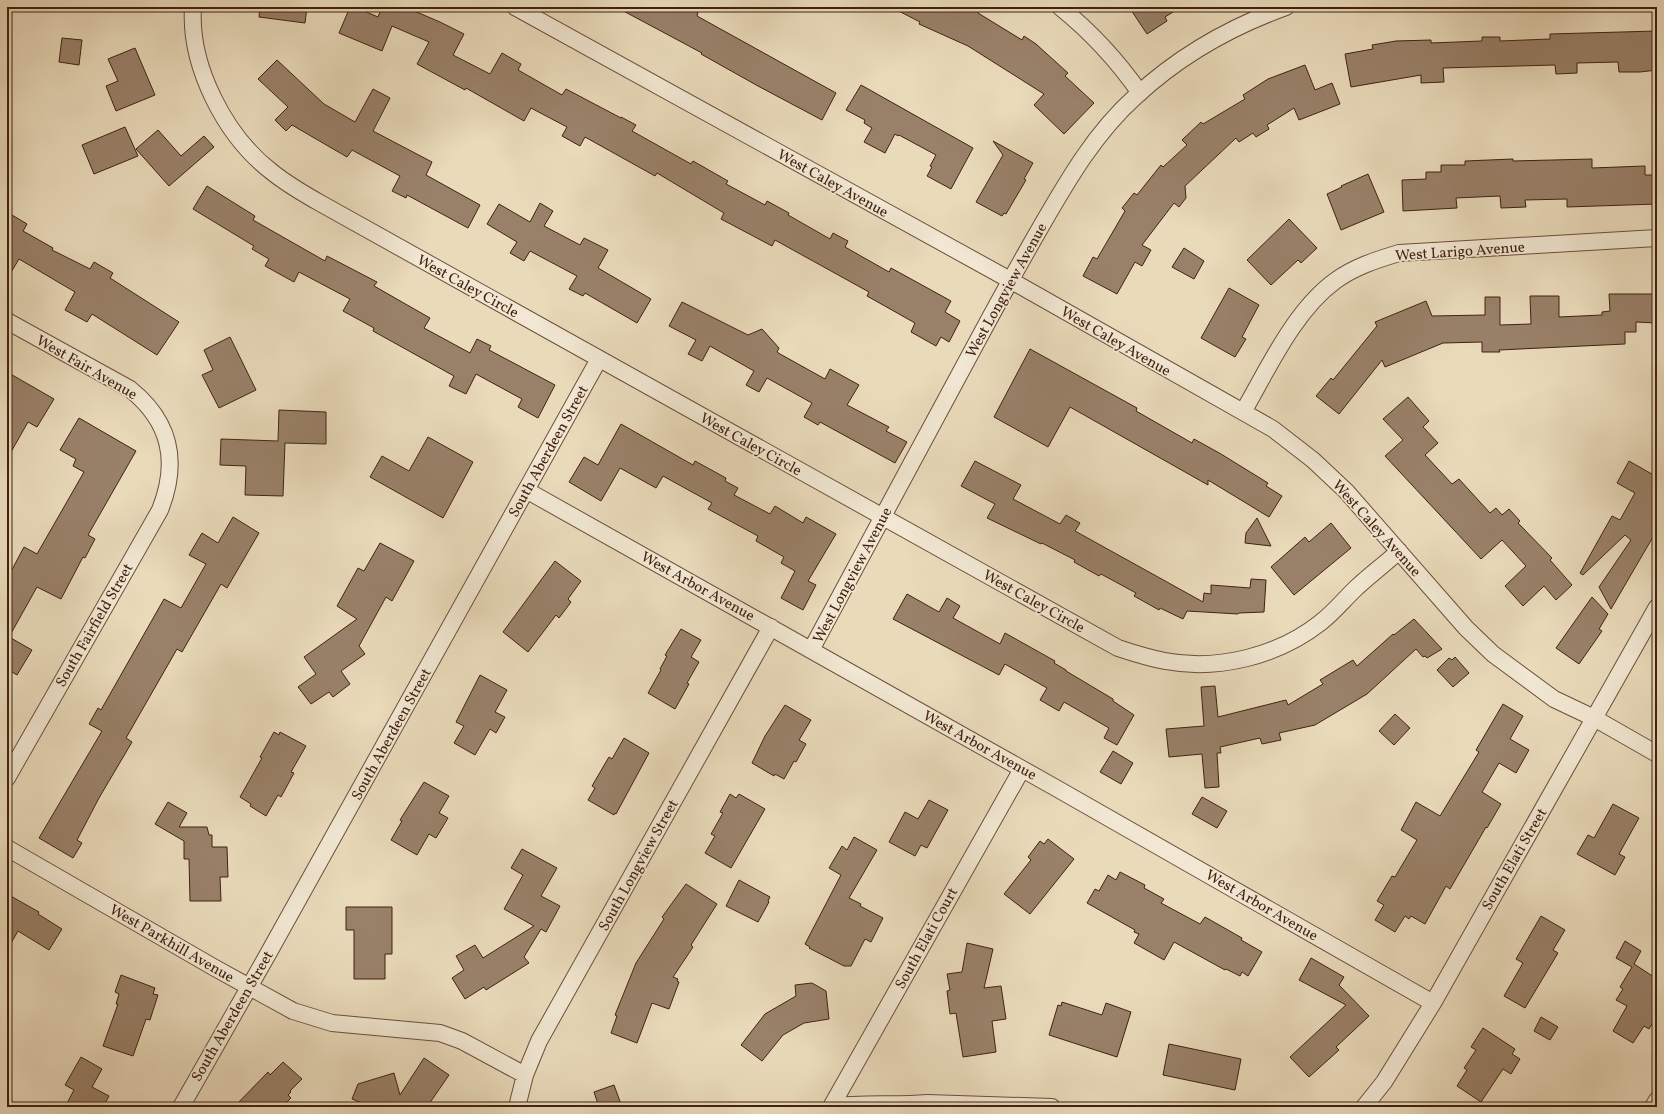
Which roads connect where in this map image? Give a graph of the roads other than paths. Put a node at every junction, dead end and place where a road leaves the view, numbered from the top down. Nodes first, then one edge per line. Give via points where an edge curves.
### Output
1 (193, 7) edge
2 (515, 7) edge
3 (1060, 7) edge
4 (1286, 7) edge
5 (1140, 93) junction
6 (1657, 238) edge
7 (1010, 280) junction
8 (7, 322) edge
9 (599, 359) junction
10 (1243, 412) junction
11 (170, 468) joint
12 (526, 490) junction
13 (883, 518) junction
14 (1399, 552) junction
15 (1657, 607) edge
16 (771, 628) junction
17 (811, 650) junction
18 (1594, 718) junction
19 (1657, 754) edge
20 (1022, 769) junction
21 (7, 778) edge
22 (7, 848) edge
23 (249, 986) junction
24 (1433, 1003) junction
25 (525, 1075) junction
26 (1657, 1100) edge
27 (181, 1107) edge
28 (517, 1107) edge
29 (831, 1107) edge
30 (1052, 1107) edge
31 (1364, 1107) edge
32 (1653, 1107) edge

1 - 9 street, West Caley Circle via 197,49 213,98 223,117 245,146 271,172 320,204
2 - 7 street, West Caley Avenue
3 - 5 street via 1078,21 1113,57
4 - 5 street, West Longview Avenue via 1260,16 1216,38 1181,60
5 - 7 street, West Longview Avenue via 1108,124 1073,172
6 - 10 street, West Larigo Avenue via 1398,253 1371,262 1335,281 1312,303 1295,323
7 - 10 street, West Caley Avenue
7 - 13 street, West Longview Avenue
8 - 11 street, West Fair Avenue via 130,390 143,400 166,438
9 - 12 street, South Aberdeen Street
9 - 13 street, West Caley Circle
10 - 14 street, West Caley Avenue via 1273,429 1313,460 1346,492
11 - 21 street, South Fairfield Street via 160,510
12 - 16 street, West Arbor Avenue
12 - 23 street, South Aberdeen Street
13 - 14 street, West Caley Circle via 1118,648 1165,661 1189,664 1210,664 1255,656 1302,635 1320,623
13 - 17 street, West Longview Avenue
14 - 18 street, West Caley Avenue via 1466,628 1493,654 1554,699
15 - 18 street, South Elati Street
16 - 17 street, West Arbor Avenue
16 - 25 street, South Longview Street via 539,1041
17 - 20 street, West Arbor Avenue
18 - 19 street, West Caley Avenue
18 - 24 street, South Elati Street
20 - 24 street, West Arbor Avenue
20 - 29 street, South Elati Court
22 - 23 street, West Parkhill Avenue
23 - 25 street, West Parkhill Avenue via 293,1011 323,1022 440,1033 462,1041
23 - 27 street, South Aberdeen Street
24 - 31 street, South Elati Street via 1384,1082
25 - 28 street, South Longview Street
26 - 32 street
29 - 30 street via 876,1103 928,1103

